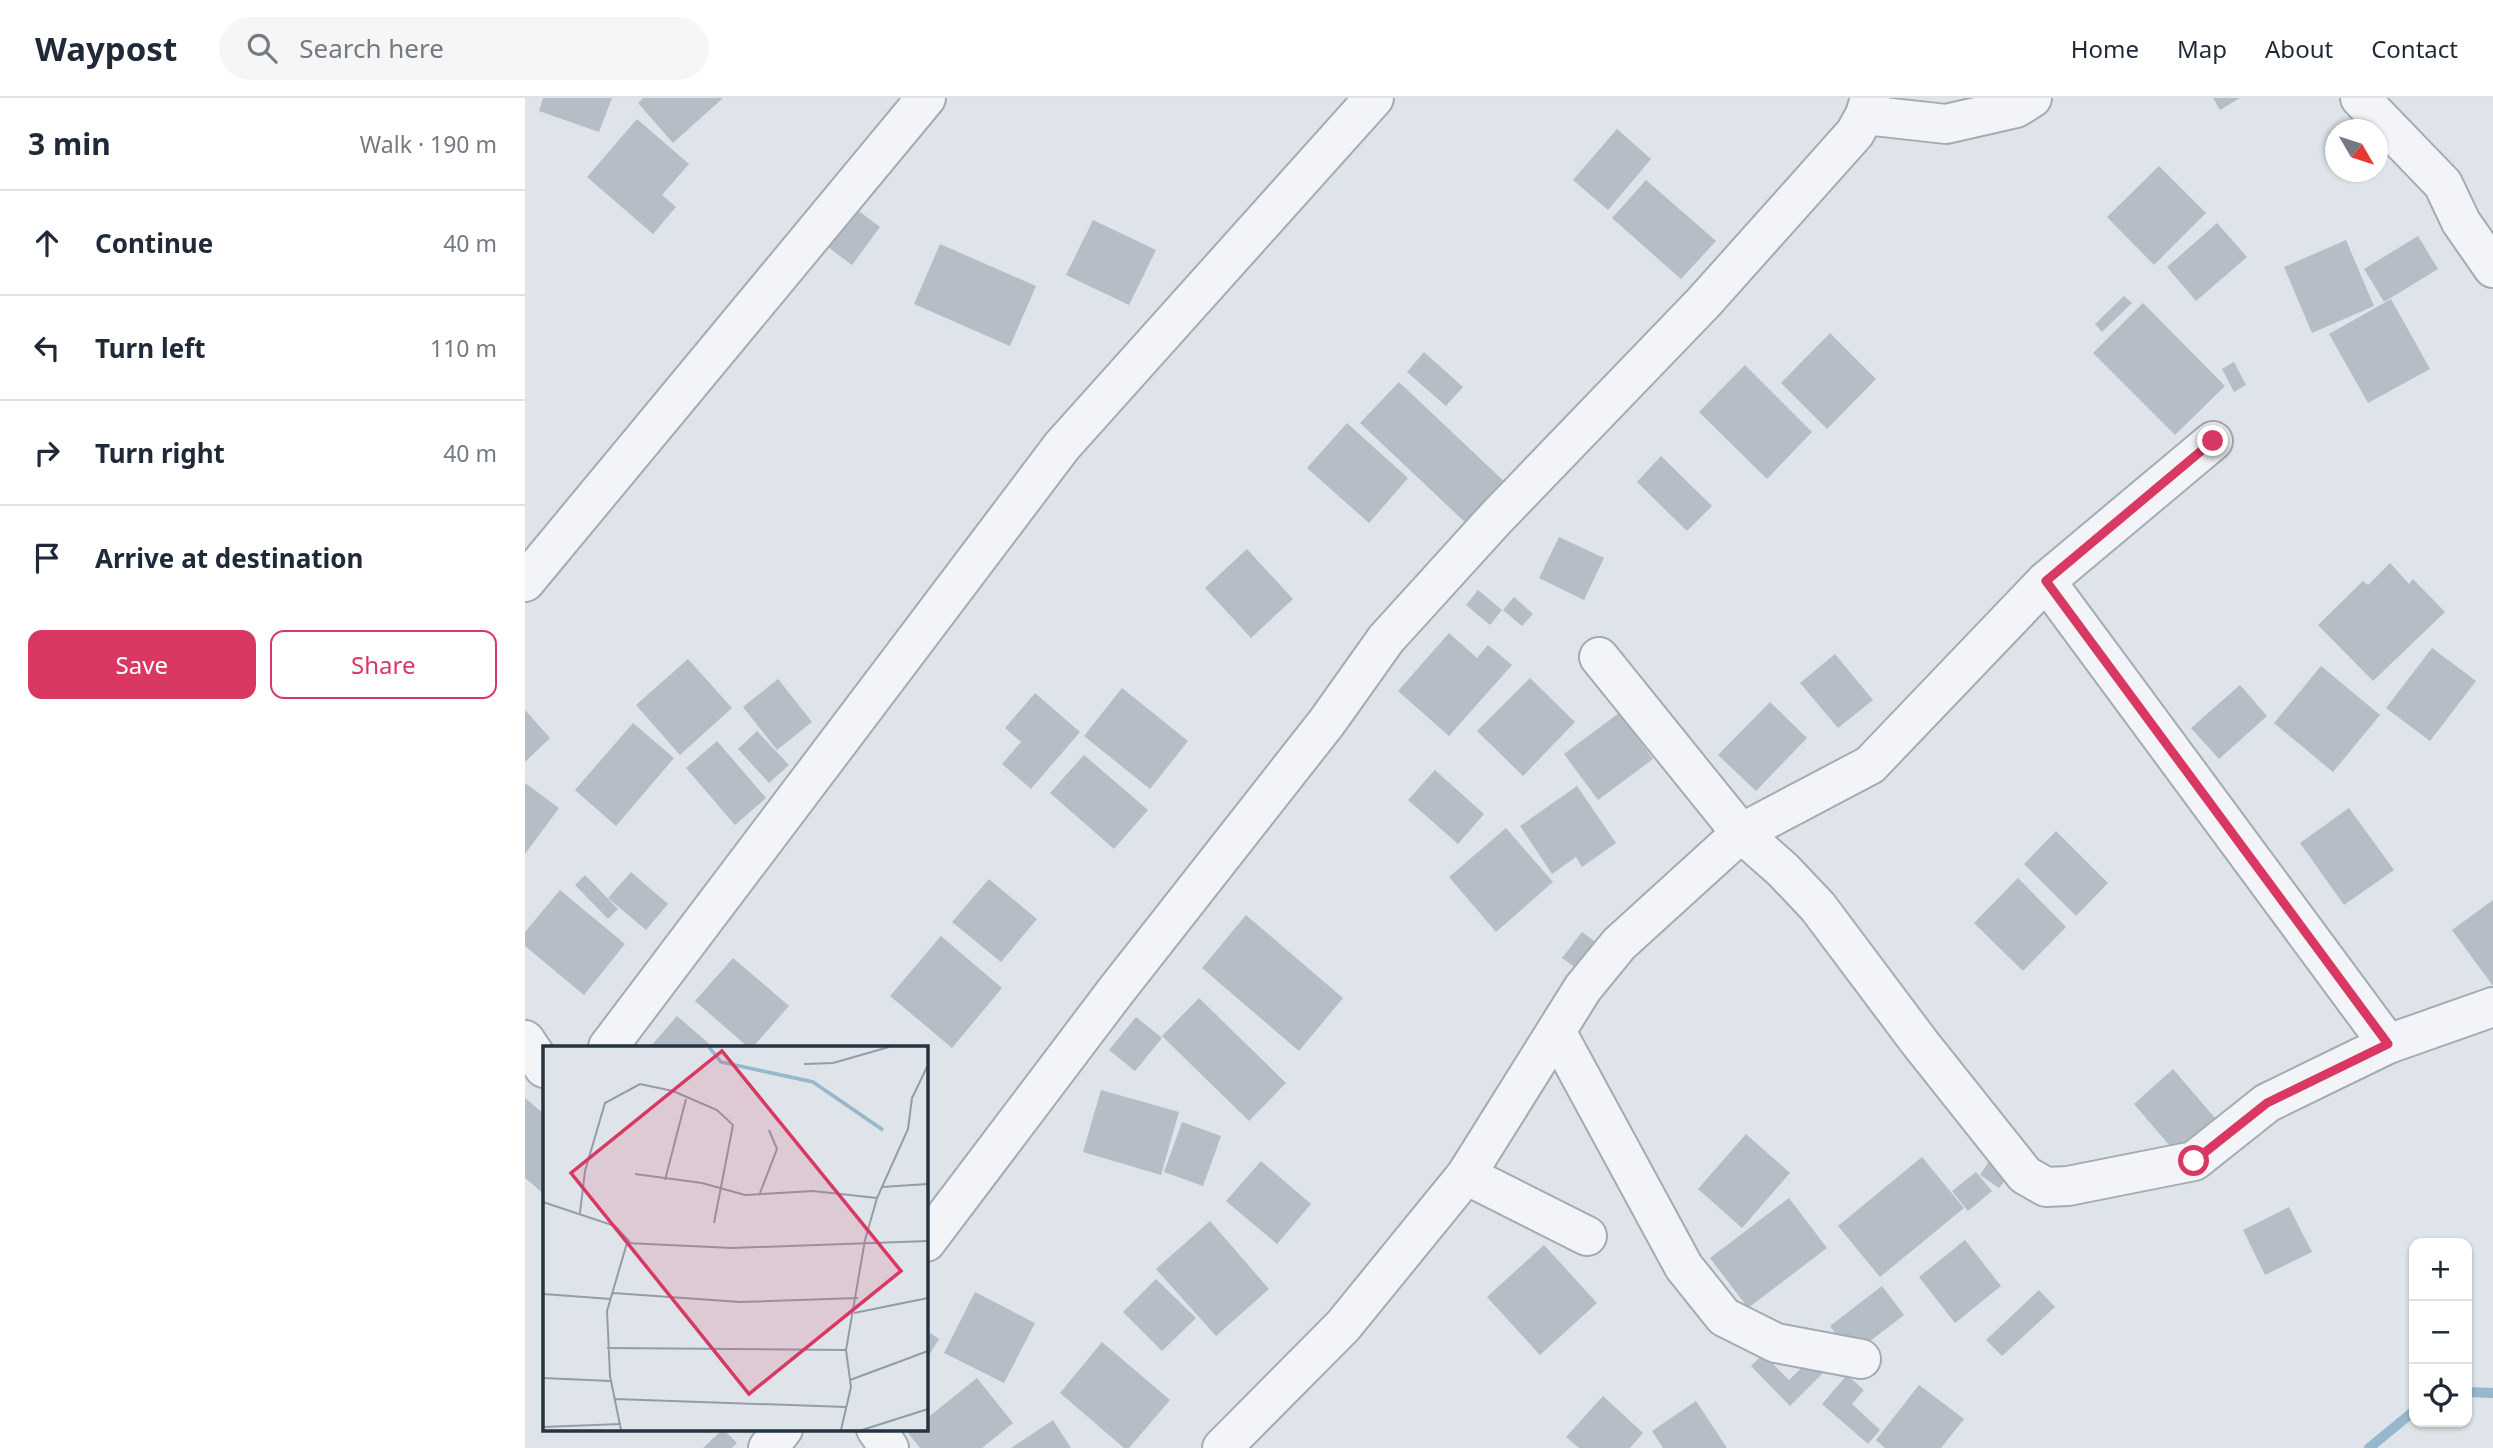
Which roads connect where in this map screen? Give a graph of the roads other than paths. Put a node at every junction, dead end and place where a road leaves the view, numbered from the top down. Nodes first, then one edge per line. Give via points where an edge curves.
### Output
1 (926, 98) edge
2 (1374, 98) edge
3 (2032, 98) edge
4 (2360, 98) edge
5 (1867, 106) edge
6 (2493, 268) edge
7 (2213, 441) dead end
8 (2046, 581) junction
9 (525, 582) edge
10 (1599, 657) dead end
11 (1741, 832) junction
12 (2493, 1007) edge
13 (1557, 1033) junction
14 (525, 1040) edge
15 (2388, 1044) junction
16 (609, 1046) edge
17 (543, 1067) edge
18 (1466, 1175) junction
19 (1587, 1236) dead end
20 (927, 1241) edge
21 (1861, 1359) dead end
22 (782, 1430) edge
23 (877, 1430) edge
24 (768, 1448) edge
25 (889, 1448) edge
26 (1222, 1448) edge

1 - 9 street
2 - 16 street via 1062,446
3 - 5 street via 2016,108 1946,124
4 - 6 street via 2443,184 2461,222
5 - 20 street via 1855,133 1704,302 1386,639
7 - 8 street
8 - 11 street via 1870,765
8 - 15 street
10 - 11 street
11 - 13 street via 1619,944 1583,988
11 - 15 street via 1818,907 2025,1175 2046,1187 2194,1161 2267,1103
12 - 15 street
13 - 18 street
13 - 21 street via 1684,1267 1724,1317 1776,1343
14 - 17 street
18 - 19 street
18 - 26 street via 1343,1326
22 - 24 street
23 - 25 street

